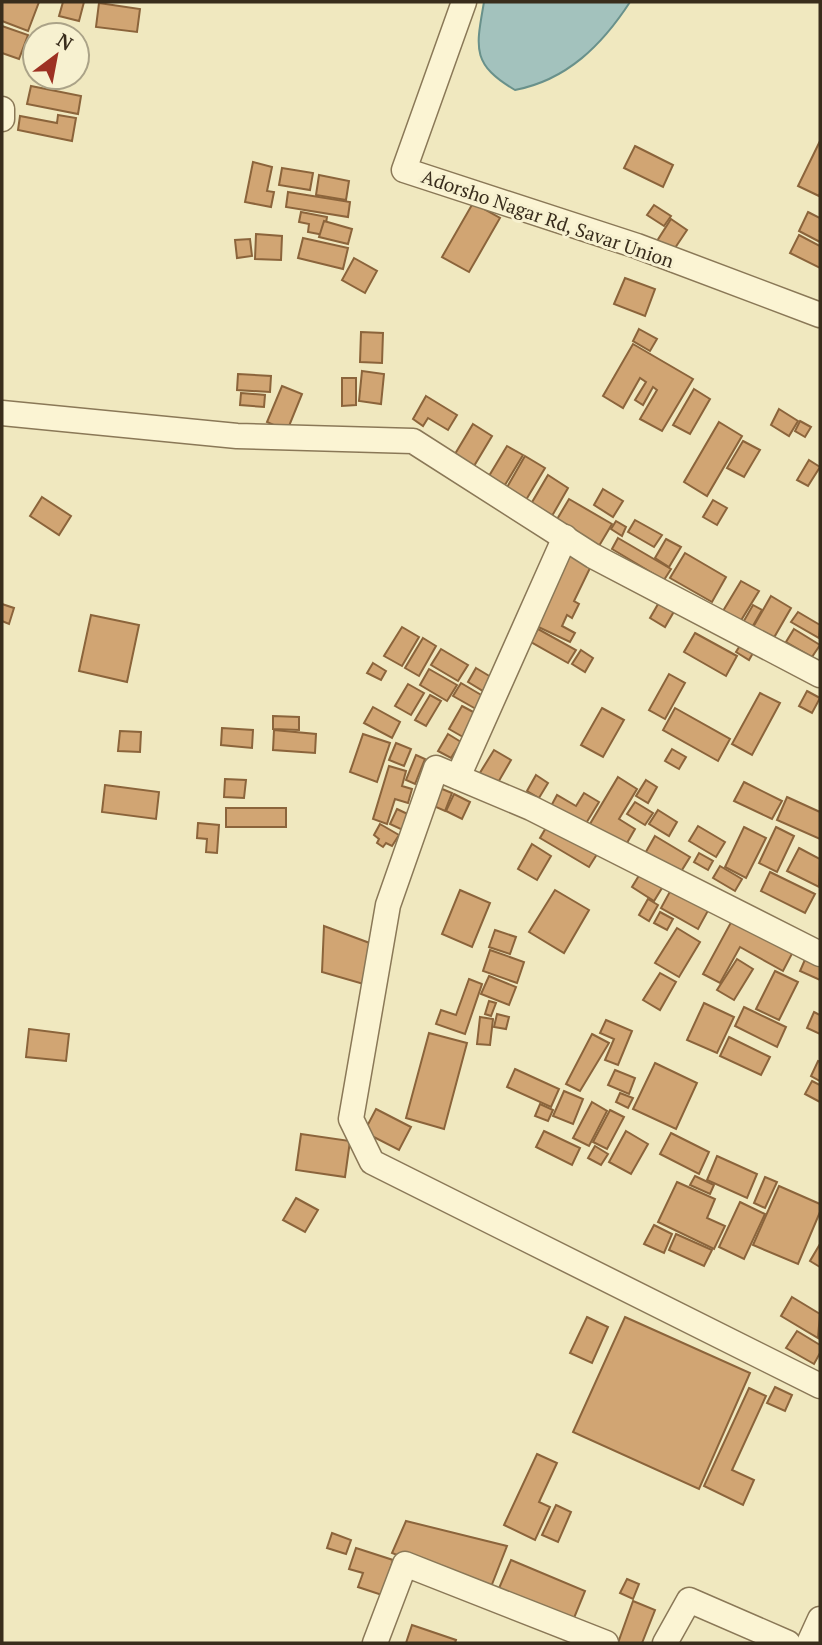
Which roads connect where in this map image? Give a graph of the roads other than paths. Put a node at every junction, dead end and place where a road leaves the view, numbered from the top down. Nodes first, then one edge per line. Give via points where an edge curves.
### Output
1 (464, 2) edge
2 (2, 109) edge
3 (2, 119) edge
4 (820, 315) edge
5 (2, 413) edge
6 (565, 537) junction
7 (820, 675) edge
8 (458, 777) junction
9 (820, 954) edge
10 (820, 1385) edge
11 (820, 1619) edge
12 (375, 1643) edge
13 (606, 1643) edge
14 (665, 1643) edge
15 (788, 1643) edge
16 (809, 1643) edge

1 - 4 street, Adorsho Nagar Rd, Savar Union via 404,170 637,246
2 - 3 street
5 - 6 street via 237,436 413,441
6 - 7 street
6 - 8 street
8 - 9 street via 531,808
8 - 10 street via 436,768 388,905 351,1119 372,1162
11 - 16 street
12 - 13 street via 405,1564
14 - 15 street via 689,1600

